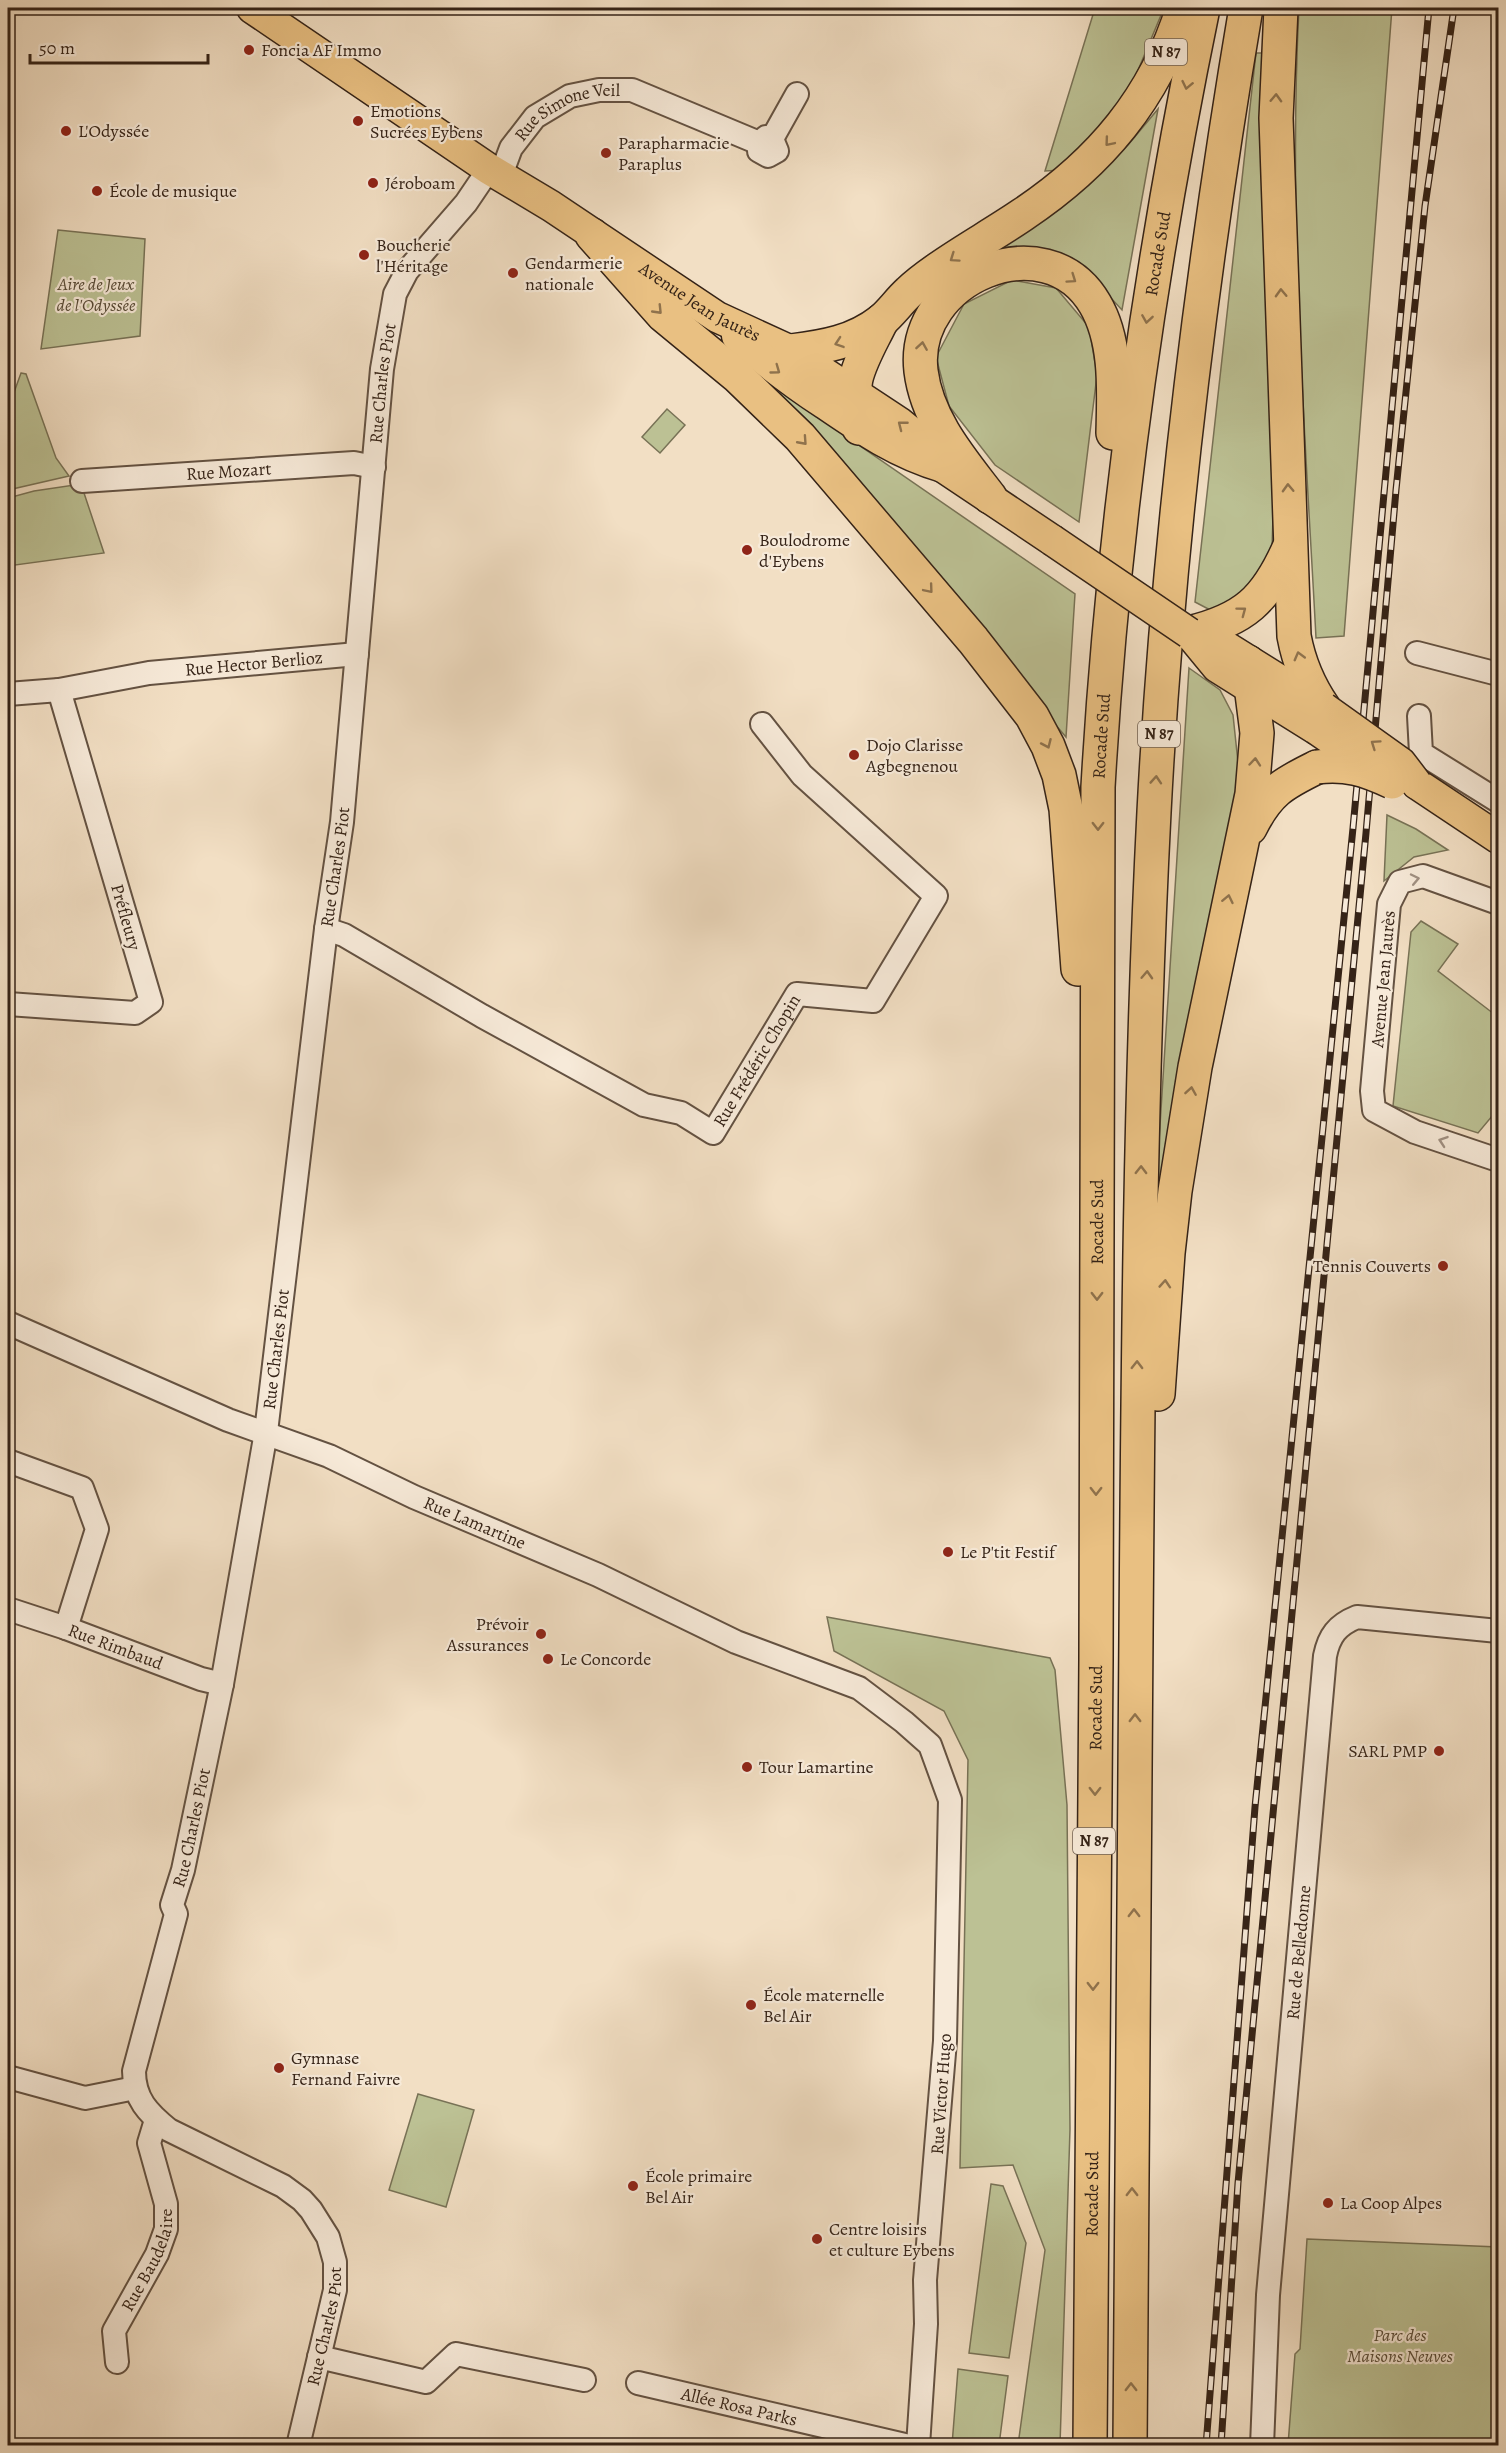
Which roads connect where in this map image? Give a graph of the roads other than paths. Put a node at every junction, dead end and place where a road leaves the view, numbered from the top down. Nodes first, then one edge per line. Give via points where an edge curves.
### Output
1 (252, 8) edge
2 (1183, 8) edge
3 (1203, 8) edge
4 (1246, 8) edge
5 (1281, 8) edge
6 (797, 93) dead end
7 (495, 172) junction
8 (592, 235) junction
9 (717, 317) junction
10 (882, 320) junction
11 (791, 351) junction
12 (853, 392) junction
13 (859, 428) junction
14 (374, 467) junction
15 (943, 467) junction
16 (82, 481) dead end
17 (990, 497) junction
18 (1290, 546) junction
19 (1189, 633) junction
20 (1418, 653) dead end
21 (357, 654) junction
22 (1105, 662) junction
23 (1498, 674) edge
24 (1251, 676) junction
25 (59, 690) junction
26 (8, 694) edge
27 (1419, 716) dead end
28 (1320, 719) junction
29 (762, 724) dead end
30 (1405, 783) junction
31 (1498, 801) edge
32 (1498, 838) edge
33 (1243, 840) junction
34 (1498, 903) edge
35 (326, 929) junction
36 (8, 1004) edge
37 (1498, 1160) edge
38 (1097, 1237) junction
39 (8, 1323) edge
40 (266, 1432) junction
41 (8, 1461) edge
42 (1137, 1465) junction
43 (8, 1609) edge
44 (66, 1628) junction
45 (1498, 1631) edge
46 (222, 1684) junction
47 (930, 1745) joint
48 (8, 2077) edge
49 (135, 2088) junction
50 (156, 2120) junction
51 (319, 2357) junction
52 (117, 2362) dead end
53 (584, 2380) dead end
54 (638, 2383) dead end
55 (298, 2445) edge
56 (909, 2445) edge
57 (918, 2445) edge
58 (1090, 2445) edge
59 (1130, 2445) edge
60 (1262, 2445) edge

1 - 7 main road, Avenue Jean Jaurès
2 -> 10 highway, N 87 via 1166,53 1114,136 1080,171 1022,216 925,279
3 -> 22 highway, Rocade Sud / N 87 via 1162,220 1138,373
42 -> 4 highway, N 87 via 1144,1032 1167,623 1200,298
18 -> 5 highway via 1276,118
6 - 7 street, Rue Simone Veil via 766,140 632,90 599,90 570,96 535,117
7 - 8 main road, Avenue Jean Jaurès
7 - 14 street, Rue Charles Piot via 399,285 382,369
8 - 9 main road, Avenue Jean Jaurès
8 -> 38 highway via 663,315 737,376 800,437 973,640 1039,726 1059,775 1066,809
9 - 11 main road, Avenue Jean Jaurès
9 -> 13 main road via 766,363
10 -> 11 highway via 832,346
10 - 12 highway via 862,360
11 - 12 main road, Avenue Jean Jaurès
12 - 13 highway
15 -> 12 main road, Avenue Jean Jaurès via 922,441
13 - 15 main road via 904,454
14 - 16 street, Rue Mozart via 354,463
14 - 21 street, Rue Charles Piot
15 - 17 main road, Avenue Jean Jaurès
17 - 19 main road, Avenue Jean Jaurès, bridge
17 -> 22 highway via 958,454 929,403 920,357 924,333 947,296 974,275 1009,264 1047,267 1072,278 1089,294 1104,324 1111,356 1114,405
19 -> 18 highway via 1229,621 1251,604 1272,583
28 -> 18 highway via 1294,636
19 - 24 main road, Avenue Jean Jaurès via 1221,643
20 - 23 street
21 - 25 street, Rue Hector Berlioz via 149,673
21 - 35 street, Rue Charles Piot via 342,822
22 -> 38 highway, Rocade Sud / N 87 via 1098,787
24 - 28 main road, Avenue Jean Jaurès
33 -> 24 highway via 1257,733
25 - 26 street
25 - 36 street, Préfleury via 151,1002 135,1013
27 - 31 street via 1421,753
28 - 30 main road, bridge
29 - 35 street, Rue Frédéric Chopin via 802,775 936,896 873,1001 797,994 713,1133 681,1113 644,1105 482,1017 344,935
30 - 32 main road
30 - 33 highway, bridge via 1350,766 1317,767 1270,795
42 -> 33 highway via 1158,1397 1168,1253 1195,1067
37 -> 34 street, Avenue Jean Jaurès via 1415,1132 1374,1110 1372,1091 1389,904 1400,882 1423,876
35 - 40 street, Rue Charles Piot
38 -> 58 highway, Rocade Sud / N 87
39 - 40 street, Rue Lamartine via 228,1420
40 - 46 street, Rue Charles Piot
40 - 47 street, Rue Lamartine via 598,1575 736,1642 859,1688
41 - 44 street via 82,1488 97,1529
59 -> 42 highway, N 87
43 - 44 street, Rue Rimbaud
44 - 46 street, Rue Rimbaud
45 - 60 street, Rue de Belledonne via 1356,1617 1341,1625 1328,1640 1268,2295
46 - 49 street, Rue Charles Piot via 183,1870 172,1905 176,1914 134,2071
47 - 57 street, Rue Victor Hugo via 950,1800 945,2041 925,2280
48 - 49 street via 85,2098
49 - 50 street, Rue Charles Piot
50 - 51 street, Rue Charles Piot via 283,2186 302,2200 320,2223 332,2247 336,2276
50 - 52 street, Rue Baudelaire via 149,2143 166,2204 166,2229 157,2254 114,2331
51 - 53 street via 426,2382 456,2354
51 - 55 street, Rue Charles Piot
54 - 56 street, Allée Rosa Parks

